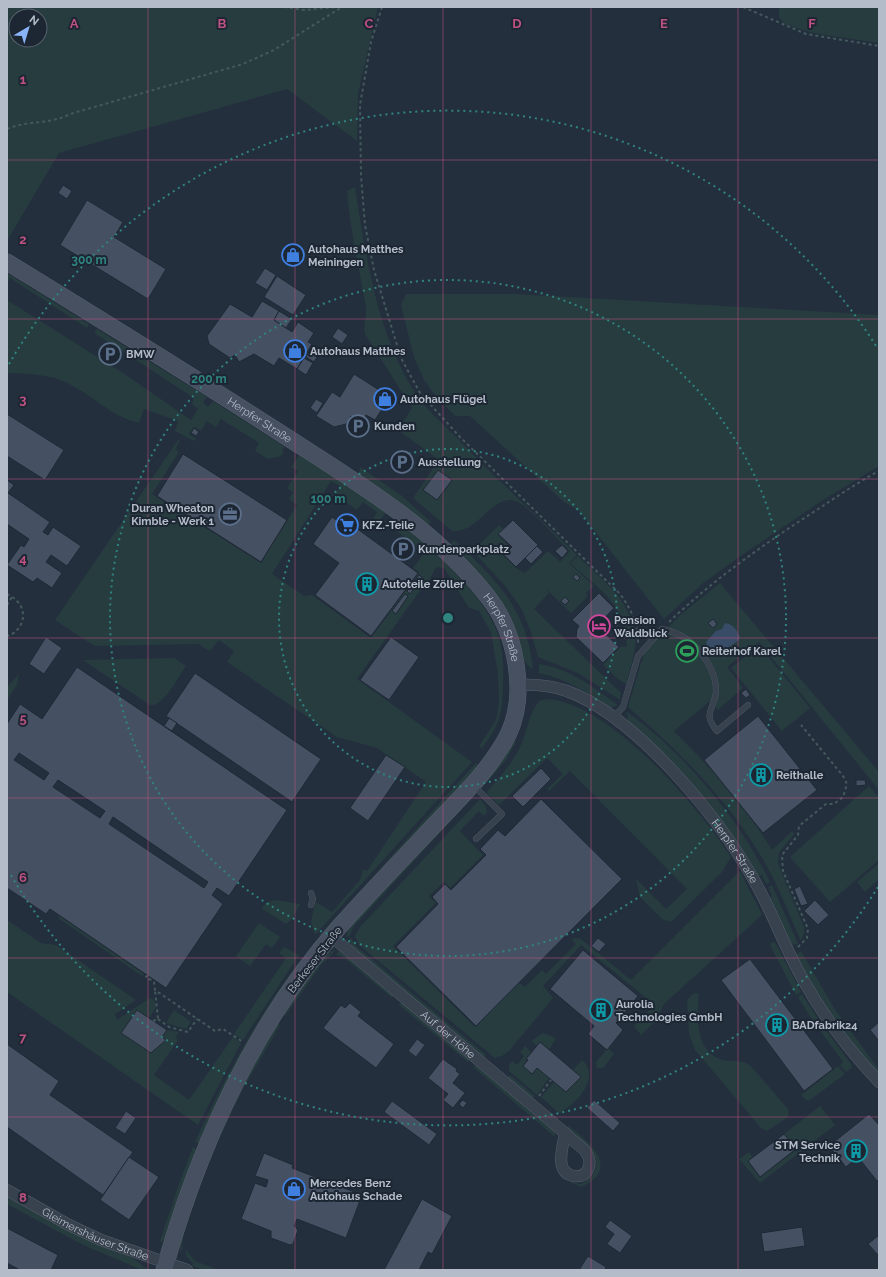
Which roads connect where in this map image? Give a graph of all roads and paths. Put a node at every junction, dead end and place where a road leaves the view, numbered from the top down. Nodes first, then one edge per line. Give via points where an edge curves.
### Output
1 (284, 7) edge
2 (337, 7) edge
3 (342, 7) edge
4 (382, 7) edge
5 (743, 7) edge
6 (879, 46) edge
7 (7, 129) edge
8 (7, 262) edge
9 (879, 471) edge
10 (7, 594) edge
11 (12, 597) junction
12 (7, 605) edge
13 (662, 629) junction
14 (7, 636) edge
15 (638, 656) junction
16 (516, 685) junction
17 (748, 704) dead end
18 (614, 718) junction
19 (801, 725) dead end
20 (472, 784) junction
21 (476, 839) dead end
22 (311, 893) dead end
23 (311, 905) dead end
24 (332, 936) junction
25 (788, 952) junction
26 (148, 975) dead end
27 (155, 990) junction
28 (197, 1019) junction
29 (158, 1020) junction
30 (153, 1021) dead end
31 (244, 1042) dead end
32 (552, 1080) dead end
33 (879, 1082) edge
34 (532, 1105) junction
35 (565, 1133) dead end
36 (7, 1190) edge
37 (165, 1267) edge
38 (187, 1270) edge

1 - 2 path via 304,10
3 - 7 path via 274,50 243,64 70,114 59,120 18,125
4 - 15 path via 371,42 363,84 360,112 361,176 364,225 382,300 401,358 420,393 460,437 620,594 634,616 638,628
5 - 6 path via 806,34
8 - 16 main road, Herpfer Straße via 348,476 414,524 454,559 498,611 511,638 516,663
9 - 13 path via 828,502 754,553 700,594
10 - 11 path
11 - 12 path
11 - 14 path via 21,607 23,623 16,632
13 - 15 lane
13 - 17 lane via 685,638 712,670 716,692 708,714 710,723 717,731
15 - 18 lane via 623,707
16 - 18 street, Herpfer Straße via 538,684 567,691
16 - 20 main road, Berkeser Straße via 515,711 508,734 495,757
18 - 25 street, Herpfer Straße via 667,766 715,821 752,876
19 - 25 path via 847,784 846,791 838,801 826,804 799,826 798,835 782,855 783,871 809,933 802,945
20 - 21 lane via 502,814
20 - 24 main road, Berkeser Straße
22 - 23 lane
24 - 34 street, Auf der Höhe
24 - 37 main road, Berkeser Straße via 277,1010 240,1072 195,1173
25 - 33 street, Herpfer Straße via 831,1024
26 - 27 path via 146,977 154,982
27 - 28 path
27 - 29 path
28 - 29 path via 188,1032 169,1027
28 - 31 path via 215,1031 223,1029
29 - 30 path
32 - 34 path
34 - 35 street, Auf der Höhe
36 - 37 street, Gleimershäuser Straße via 69,1225
37 - 38 street, Gleimershäuser Straße

